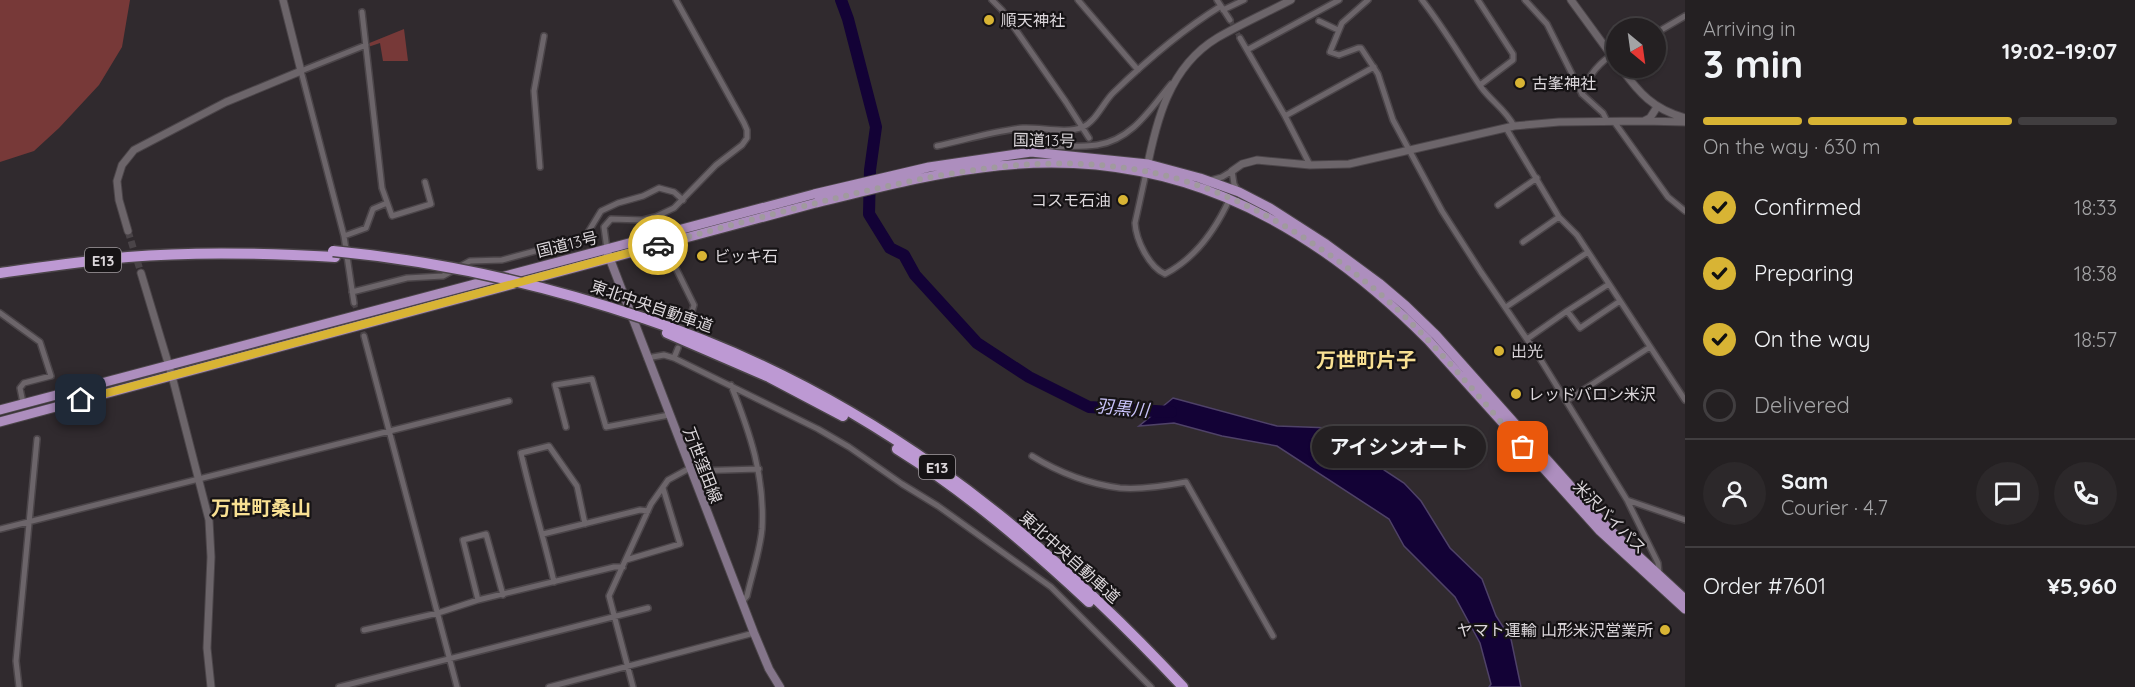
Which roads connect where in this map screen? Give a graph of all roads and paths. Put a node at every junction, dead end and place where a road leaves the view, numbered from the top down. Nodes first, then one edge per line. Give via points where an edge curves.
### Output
1 (283, 0) edge
2 (676, 0) edge
3 (992, 0) edge
4 (1078, 0) edge
5 (1217, 0) edge
6 (1244, 0) edge
7 (1291, 0) edge
8 (1339, 0) edge
9 (1356, 0) edge
10 (1368, 0) edge
11 (1422, 0) edge
12 (1478, 0) edge
13 (1525, 0) edge
14 (1571, 0) edge
15 (1360, 7) junction
16 (1222, 8) junction
17 (362, 12) dead end
18 (1685, 16) edge
19 (1230, 20) tunnel mouth
20 (1319, 21) dead end
21 (1666, 27) edge
22 (1338, 30) junction
23 (544, 36) dead end
24 (1240, 38) tunnel mouth
25 (1606, 44) edge
26 (366, 45) junction
27 (1247, 50) junction
28 (1606, 61) edge
29 (1374, 67) junction
30 (1138, 70) junction
31 (301, 71) junction
32 (1628, 78) edge
33 (1175, 80) junction
34 (1480, 85) junction
35 (1582, 94) junction
36 (1657, 107) junction
37 (1285, 116) junction
38 (1685, 120) edge
39 (1607, 121) junction
40 (1644, 121) junction
41 (1615, 123) junction
42 (1082, 127) junction
43 (1510, 127) junction
44 (1089, 138) dead end
45 (937, 146) dead end
46 (1409, 150) junction
47 (1018, 153) junction
48 (1310, 165) junction
49 (540, 167) dead end
50 (1147, 168) junction
51 (930, 171) junction
52 (1232, 171) junction
53 (1537, 178) junction
54 (1207, 180) junction
55 (425, 182) dead end
56 (1239, 192) junction
57 (815, 198) junction
58 (1230, 198) junction
59 (683, 200) junction
60 (387, 203) junction
61 (1498, 204) dead end
62 (1685, 211) edge
63 (1559, 217) junction
64 (128, 231) tunnel mouth
65 (344, 236) junction
66 (1523, 242) dead end
67 (664, 244) junction
68 (1588, 252) junction
69 (334, 254) junction
70 (608, 254) junction
71 (0, 266) edge
72 (141, 273) tunnel mouth
73 (0, 275) edge
74 (1609, 284) junction
75 (352, 292) junction
76 (1620, 301) junction
77 (354, 303) tunnel mouth
78 (1506, 307) junction
79 (1567, 311) junction
80 (0, 313) edge
81 (643, 321) junction
82 (689, 321) dead end
83 (364, 336) tunnel mouth
84 (1527, 339) junction
85 (1650, 347) junction
86 (678, 348) dead end
87 (647, 358) junction
88 (674, 358) junction
89 (168, 364) junction
90 (172, 376) junction
91 (731, 385) junction
92 (1684, 396) edge
93 (509, 401) dead end
94 (1566, 401) junction
95 (23, 403) junction
96 (0, 410) edge
97 (669, 415) junction
98 (0, 422) edge
99 (566, 428) dead end
100 (390, 430) junction
101 (37, 439) dead end
102 (1032, 456) dead end
103 (690, 469) junction
104 (759, 469) junction
105 (200, 479) junction
106 (663, 488) junction
107 (1627, 500) junction
108 (648, 511) junction
109 (1685, 520) edge
110 (30, 521) junction
111 (585, 524) junction
112 (0, 529) edge
113 (543, 534) junction
114 (626, 560) junction
115 (623, 567) junction
116 (1659, 576) junction
117 (554, 582) junction
118 (503, 595) junction
119 (1685, 599) edge
120 (478, 600) junction
121 (742, 602) junction
122 (648, 609) dead end
123 (1685, 609) edge
124 (438, 613) junction
125 (615, 616) junction
126 (364, 630) dead end
127 (754, 633) junction
128 (1273, 636) dead end
129 (450, 659) junction
130 (628, 668) junction
131 (19, 687) edge
132 (211, 687) edge
133 (339, 687) edge
134 (457, 687) edge
135 (549, 687) edge
136 (633, 687) edge
137 (780, 687) edge
138 (1152, 687) edge
139 (1173, 687) edge
140 (1183, 687) edge

1 - 31 street
2 - 59 street via 747,130 742,145 716,165
3 - 42 street
4 - 30 street
5 - 16 street
6 - 16 street
7 - 33 street via 1216,39
8 - 27 street
9 - 15 street
10 - 15 street
11 - 34 street
12 - 34 street via 1513,54 1513,60
13 - 35 street via 1543,17
14 - 25 street
15 - 22 street
16 - 19 street
16 - 30 street via 1194,23
17 - 26 street
18 - 21 street
20 - 22 street
22 - 29 street via 1330,52 1339,55 1361,48
23 - 49 street via 534,91
24 - 27 street
26 - 31 street
26 - 60 street
27 - 37 street
28 - 35 street via 1591,75
29 - 37 street
29 - 46 street via 1393,120
30 - 42 street
31 - 64 street via 226,102 134,150 122,165 117,181
31 - 65 street
32 - 36 street
33 - 47 street via 1142,120 1115,140
33 - 50 street via 1161,111
34 - 43 street via 1501,106
35 - 39 street
36 - 38 street
36 - 40 street
37 - 48 street
38 - 40 street
39 - 41 street
39 - 43 street
40 - 41 street
41 - 62 street via 1668,197
42 - 44 street
42 - 45 street via 1019,129
43 - 46 street
43 - 53 street
46 - 48 street via 1349,164
46 - 78 street via 1442,211
47 - 50 highway, 国道13号 via 1058,154
47 - 51 highway, 国道13号
48 - 52 street via 1257,160
50 - 51 highway, 国道13号 via 1034,163
50 - 54 highway, 米沢バイパス
50 - 58 highway, 米沢バイパス
50 - 58 street via 1136,230 1147,255 1165,274 1205,242
51 - 57 highway, 国道13号
52 - 54 street
52 - 56 street
53 - 61 street
53 - 63 street
54 - 56 highway, 米沢バイパス
55 - 60 street via 431,204 392,216
56 - 116 highway, 米沢バイパス via 1326,244 1406,306 1607,527
57 - 67 highway, 国道13号
57 - 70 highway, 国道13号
58 - 123 highway, 米沢バイパス via 1297,234 1351,270 1399,312 1600,531
59 - 70 street via 655,218 610,219 604,228
59 - 75 street via 674,192 659,188 601,211 580,239 502,260 470,261 443,276 408,278
60 - 65 street via 373,208 366,228
63 - 66 street
63 - 68 street
65 - 75 street
67 - 70 highway, 国道13号
67 - 82 street via 694,305
68 - 74 street
68 - 78 street
69 - 71 highway, 東北中央自動車道 / E13 via 273,248 169,249
69 - 73 highway, 東北中央自動車道 / E13 via 129,257
69 - 81 highway, 東北中央自動車道 / E13, bridge via 382,256 480,272 550,288
70 - 87 main road, 万世窪田線
70 - 89 highway, 国道13号
70 - 90 highway, 国道13号
72 - 89 street
74 - 76 street
74 - 79 street
75 - 77 street
76 - 79 street via 1580,328
76 - 85 street
78 - 84 street
79 - 84 street
80 - 95 street via 40,342 51,375 24,383 20,388
81 - 139 highway, 東北中央自動車道 / E13 via 769,377 906,454 1020,540 1099,611
81 - 140 highway, 東北中央自動車道 / E13 via 692,335 772,370 912,450 979,497 1059,564
83 - 100 street
84 - 94 street
85 - 92 street
85 - 94 street
86 - 88 street
87 - 88 street
87 - 97 main road, 万世窪田線
88 - 91 street
89 - 90 street
89 - 95 highway, 国道13号
90 - 98 highway, 国道13号
90 - 105 street
91 - 104 street
91 - 138 street via 849,447 1025,567
93 - 100 street
94 - 107 street
95 - 96 highway, 国道13号
97 - 99 street via 606,427 592,378 555,385
97 - 103 main road, 万世窪田線
100 - 105 street
100 - 124 street
101 - 110 street
102 - 128 street via 1079,478 1121,488 1186,482
103 - 104 street
103 - 106 street via 668,480
103 - 121 main road, 万世窪田線
104 - 121 street via 762,531 747,596
105 - 110 street
105 - 132 street via 210,532 207,648
106 - 108 street
106 - 114 street via 680,544
107 - 109 street
107 - 116 street via 1658,563
108 - 111 street
108 - 114 street
110 - 112 street
110 - 131 street via 16,661
111 - 113 street
111 - 113 street via 577,486 549,446 521,453
113 - 117 street
114 - 115 street
115 - 117 street
115 - 125 street via 609,596
116 - 119 highway, 米沢バイパス
117 - 118 street
118 - 120 street
118 - 120 street via 486,534 463,540
120 - 124 street
121 - 127 main road, 万世窪田線
122 - 125 street
124 - 126 street
124 - 129 street
125 - 129 street
125 - 130 street
127 - 130 street
127 - 137 main road, 万世窪田線
129 - 133 street
129 - 134 street
130 - 135 street
130 - 136 street

